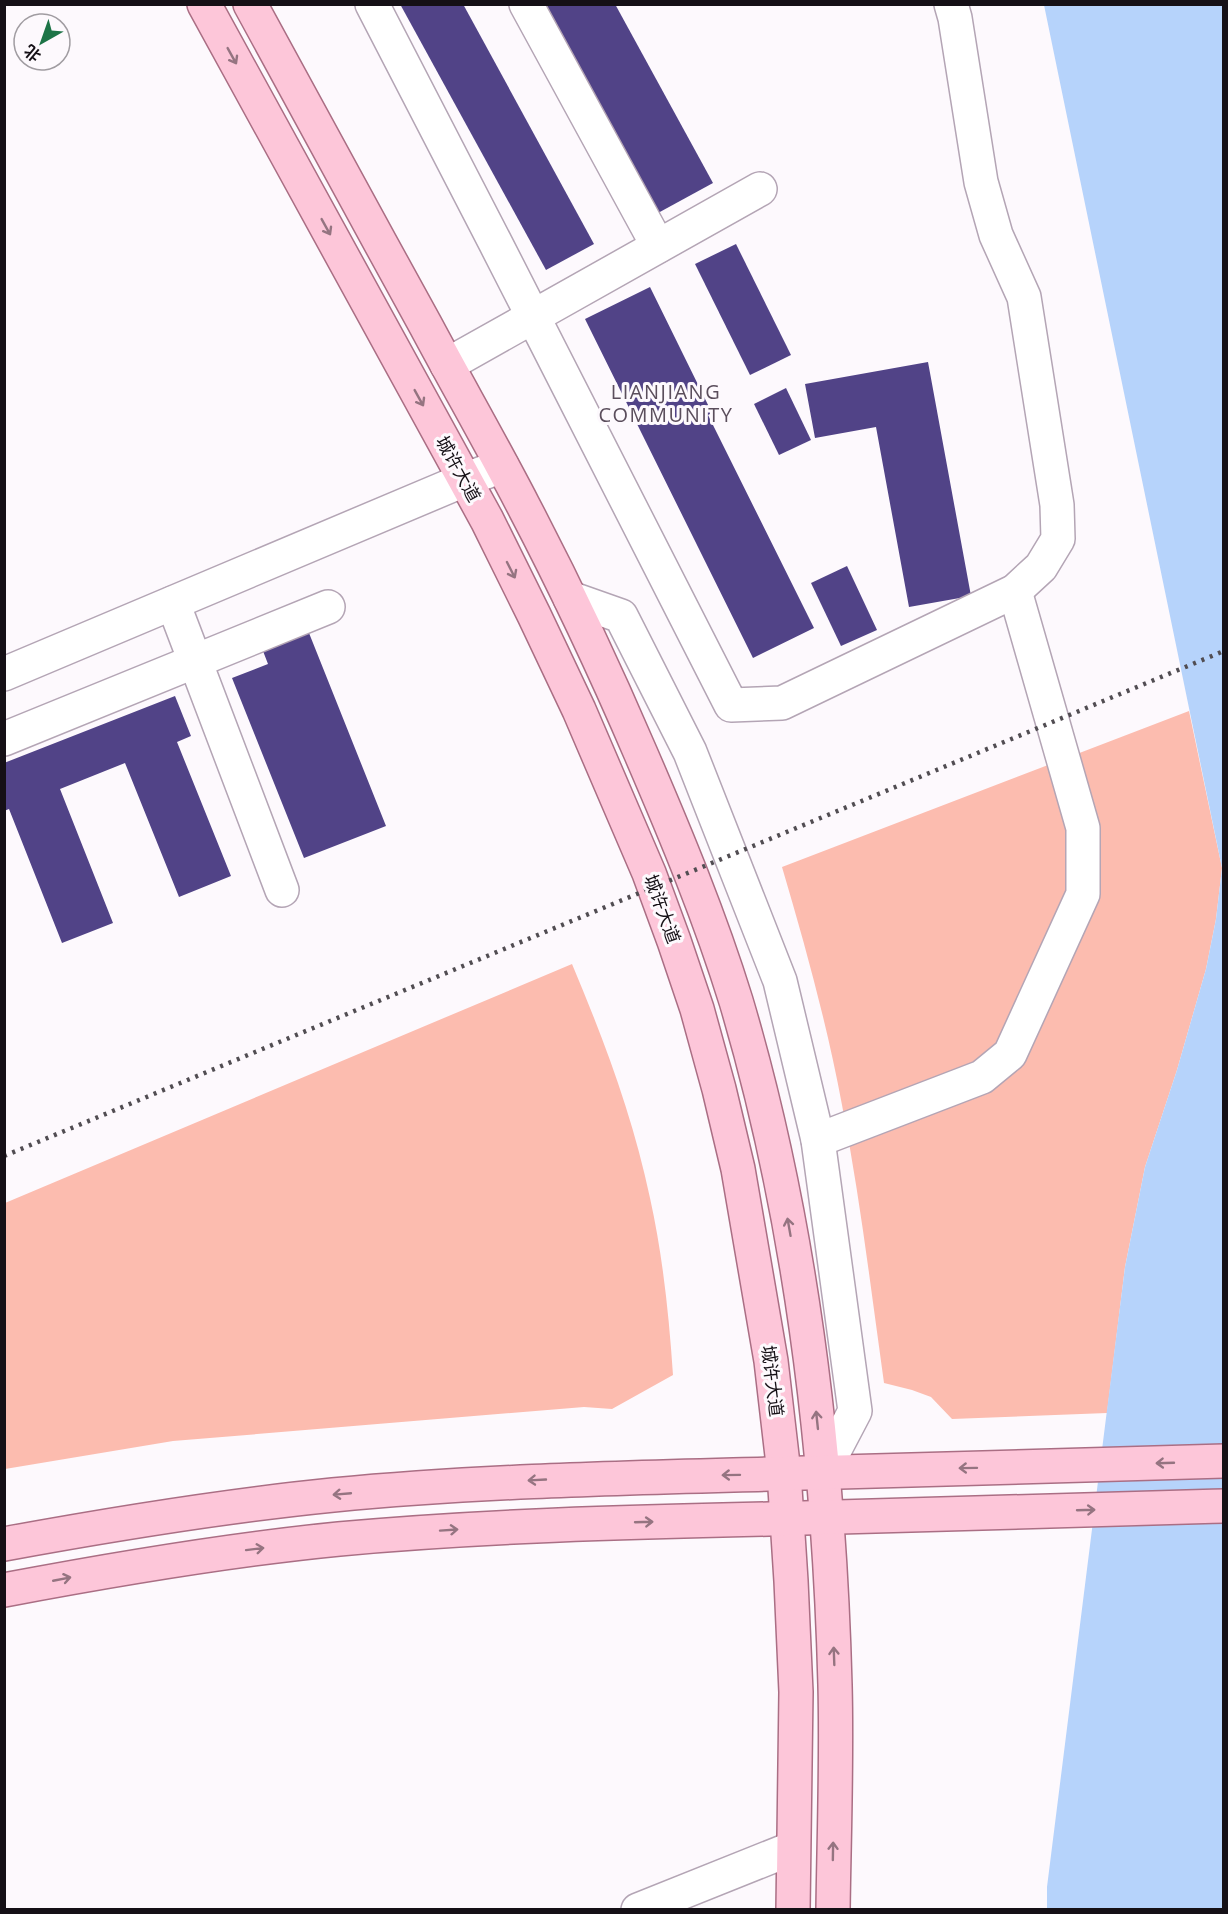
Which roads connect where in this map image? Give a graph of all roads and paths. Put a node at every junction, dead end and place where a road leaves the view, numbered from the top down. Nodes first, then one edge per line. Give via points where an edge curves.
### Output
1 (204, 4) edge
2 (250, 4) edge
3 (372, 4) edge
4 (526, 4) edge
5 (951, 4) edge
6 (760, 189) dead end
7 (658, 246) junction
8 (533, 316) junction
9 (447, 365) junction
10 (502, 466) junction
11 (464, 480) junction
12 (1015, 591) junction
13 (570, 598) junction
14 (173, 603) junction
15 (328, 607) dead end
16 (195, 661) junction
17 (4, 674) edge
18 (4, 739) edge
19 (282, 890) dead end
20 (818, 1140) junction
21 (1224, 1461) edge
22 (823, 1472) junction
23 (784, 1473) junction
24 (1224, 1506) edge
25 (826, 1517) junction
26 (787, 1518) junction
27 (4, 1544) edge
28 (4, 1590) edge
29 (794, 1848) junction
30 (638, 1910) edge
31 (793, 1910) edge
32 (832, 1910) edge

1 -> 11 main road, 城许大道
2 - 9 main road
3 - 8 street
4 - 7 street
5 - 12 street via 981,182 996,235 1023,297 1057,505 1058,539 1041,567
6 - 7 street
7 - 8 street
8 - 9 street
8 - 12 street via 731,705 782,703
9 - 10 main road
10 - 11 street
10 - 13 main road
11 - 14 street
11 -> 23 main road, 城许大道 via 579,710 649,873 697,1009 747,1216 771,1361
12 - 20 street via 1083,828 1083,894 1010,1054 982,1077
13 - 20 street via 621,616 690,752 780,981
22 -> 13 main road via 810,1356 779,1172 735,998 686,859
14 - 16 street
14 - 17 street
15 - 16 street
16 - 18 street
16 - 19 street
20 - 22 street via 855,1411
21 -> 22 main road
22 - 23 main road
22 - 25 main road
23 - 26 main road, 城许大道
23 -> 27 main road via 559,1479 332,1495 106,1525
25 -> 24 main road
25 - 26 main road
32 -> 25 main road via 836,1692
28 -> 26 main road via 147,1564 337,1540 561,1524
26 - 29 main road, 城许大道 via 796,1692
29 - 30 street
29 - 31 main road, 城许大道

